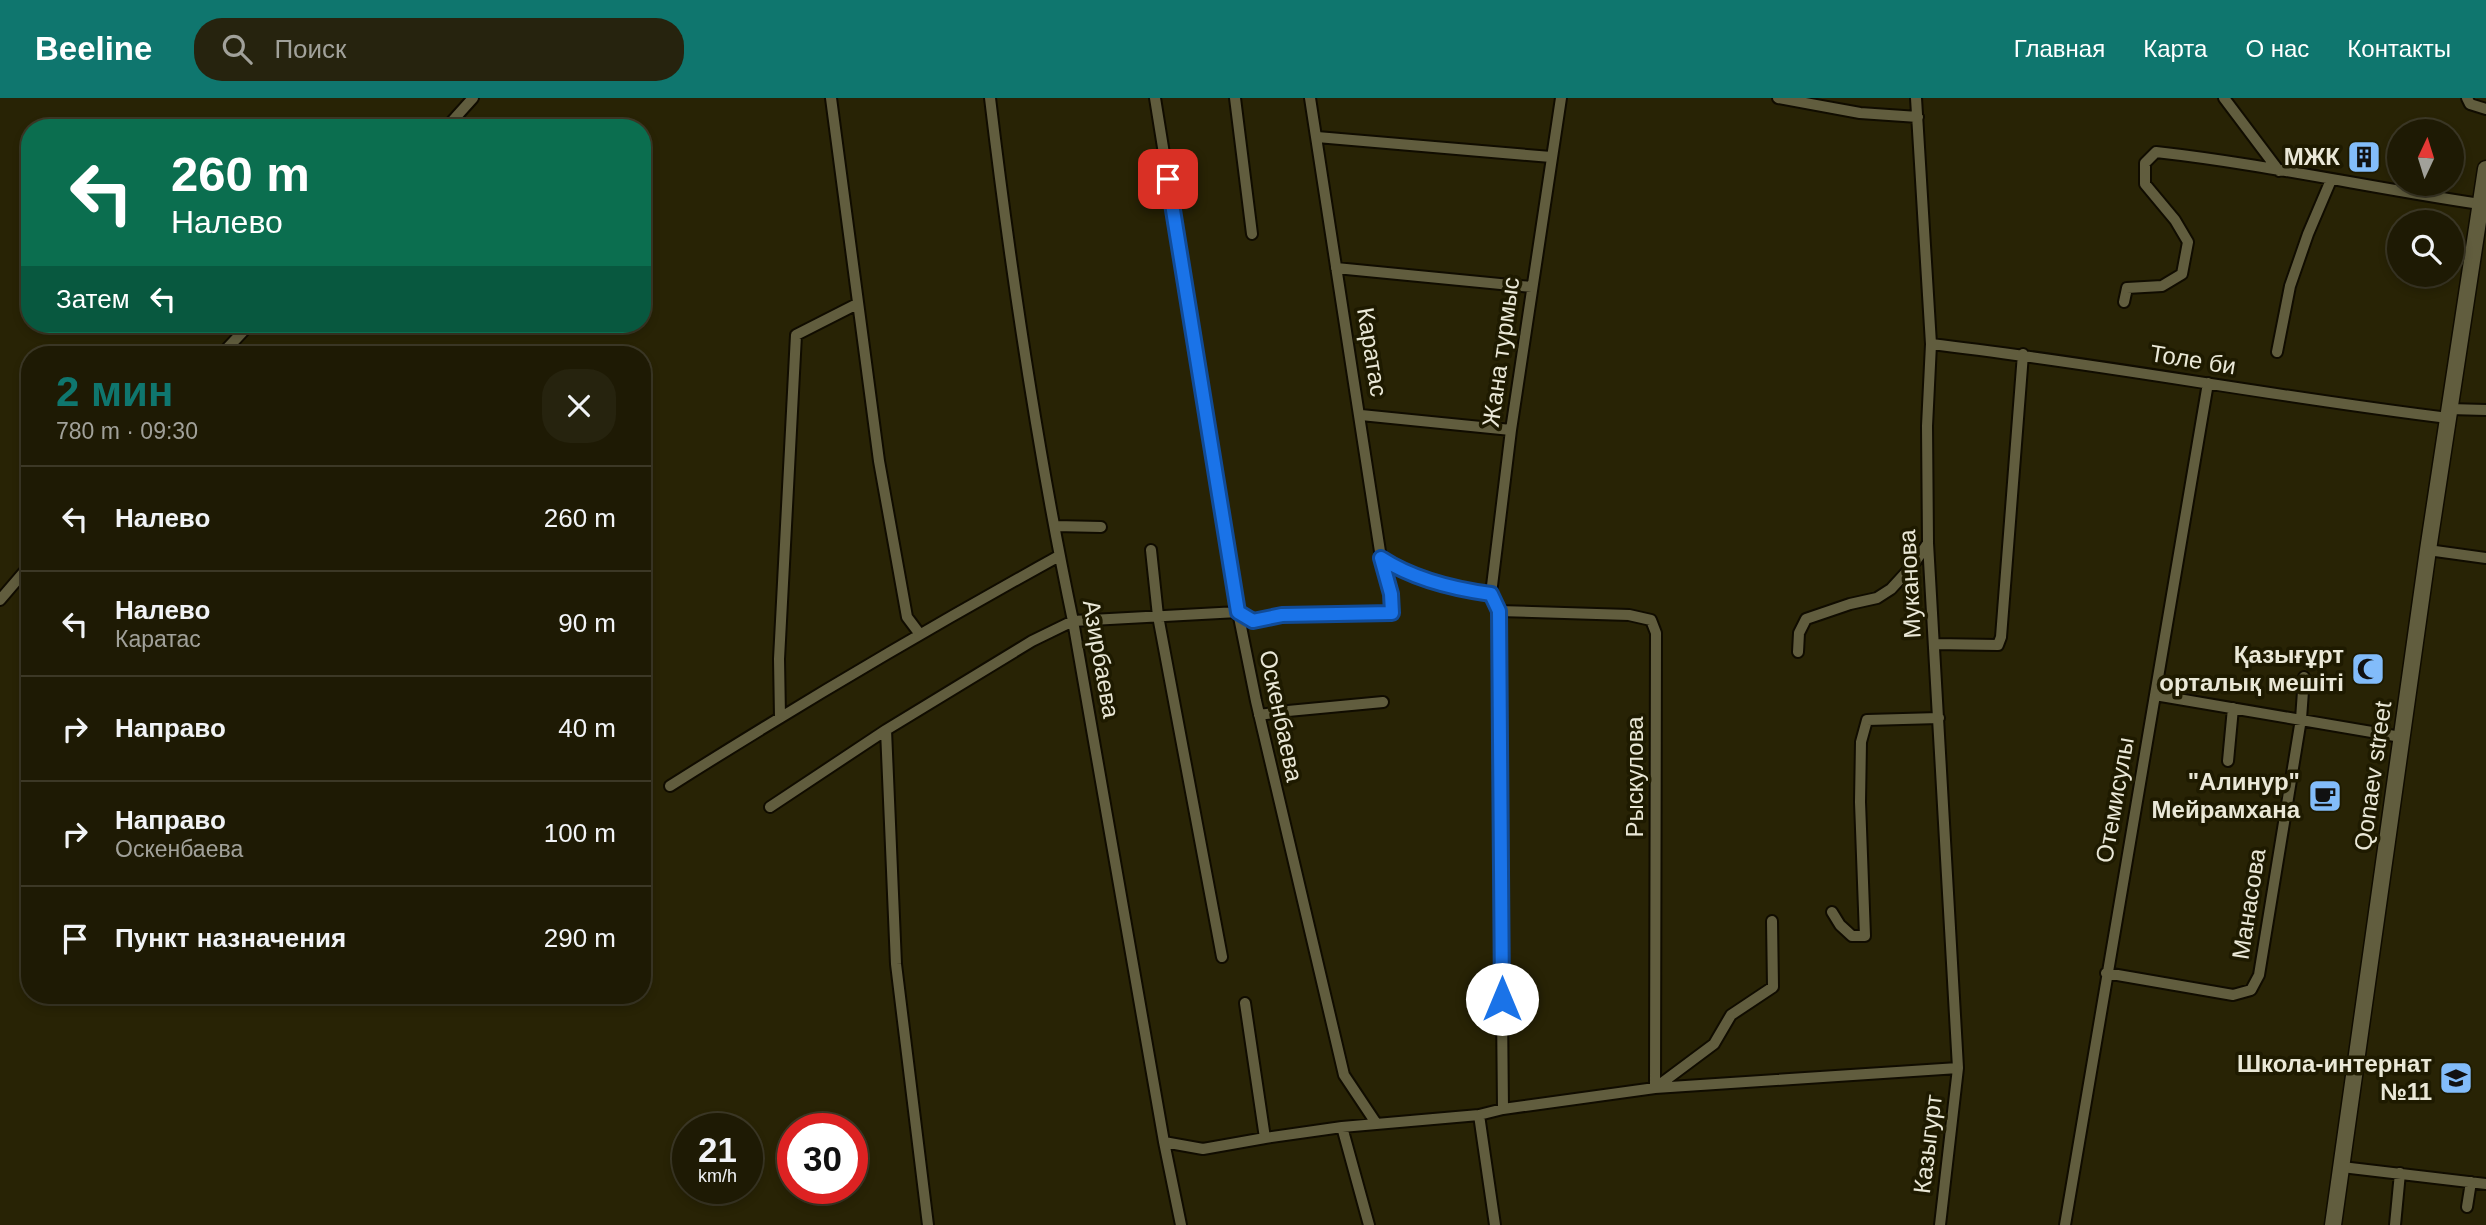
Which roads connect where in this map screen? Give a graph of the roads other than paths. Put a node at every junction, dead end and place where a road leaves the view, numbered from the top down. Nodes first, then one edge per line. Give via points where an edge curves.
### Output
1 (473, 98) edge
2 (831, 98) edge
3 (990, 98) edge
4 (1155, 98) edge
5 (1235, 98) edge
6 (1310, 98) edge
7 (1562, 98) edge
8 (1778, 98) edge
9 (1916, 98) edge
10 (2224, 98) edge
11 (2467, 98) edge
12 (2486, 109) edge
13 (1918, 117) junction
14 (454, 119) edge
15 (1317, 137) junction
16 (1551, 157) junction
17 (2486, 169) edge
18 (2279, 171) junction
19 (2331, 180) junction
20 (2480, 204) junction
21 (1252, 234) dead end
22 (2480, 242) edge
23 (1336, 268) junction
24 (1532, 287) junction
25 (2124, 302) dead end
26 (857, 303) junction
27 (242, 333) edge
28 (1931, 344) junction
29 (229, 346) edge
30 (2277, 352) dead end
31 (2023, 355) junction
32 (2208, 383) junction
33 (2486, 410) edge
34 (2448, 413) junction
35 (1361, 415) junction
36 (1511, 430) junction
37 (1055, 526) junction
38 (1101, 527) dead end
39 (1928, 543) junction
40 (1151, 550) dead end
41 (2428, 550) junction
42 (1059, 556) junction
43 (1381, 558) junction
44 (2486, 558) edge
45 (21, 576) edge
46 (1491, 594) junction
47 (0, 600) edge
48 (1499, 611) junction
49 (1238, 612) junction
50 (1158, 616) junction
51 (1073, 621) junction
52 (919, 633) junction
53 (1934, 644) junction
54 (1798, 652) dead end
55 (2304, 677) dead end
56 (2155, 695) junction
57 (1383, 702) dead end
58 (2233, 708) junction
59 (1259, 715) junction
60 (780, 717) junction
61 (1939, 718) junction
62 (2301, 719) junction
63 (886, 730) junction
64 (2401, 737) junction
65 (2228, 761) dead end
66 (670, 786) dead end
67 (770, 807) dead end
68 (1832, 912) dead end
69 (1772, 920) dead end
70 (1223, 957) dead end
71 (2106, 973) junction
72 (1245, 1003) dead end
73 (1958, 1068) junction
74 (1655, 1088) junction
75 (1503, 1109) junction
76 (1479, 1115) junction
77 (1376, 1123) junction
78 (1342, 1127) junction
79 (1265, 1138) junction
80 (1164, 1142) junction
81 (2342, 1167) junction
82 (2400, 1174) junction
83 (2471, 1182) junction
84 (2486, 1184) edge
85 (2467, 1207) dead end
86 (928, 1225) edge
87 (1181, 1225) edge
88 (1369, 1225) edge
89 (1495, 1225) edge
90 (1940, 1225) edge
91 (2065, 1225) edge
92 (2333, 1225) edge
93 (2395, 1225) edge

1 - 14 street
2 - 26 street
3 - 37 street, Азирбаева via 1005,225
4 - 49 street, Оскенбаева
5 - 21 street
6 - 15 street, Каратас
7 - 16 street, Жана турмыс
8 - 13 street via 1860,113
9 - 13 street, Муканова
10 - 18 street
11 - 12 street via 2470,104
13 - 28 street, Муканова
15 - 16 street
15 - 23 street, Каратас
16 - 24 street, Жана турмыс
17 - 20 main road, Qonaev street
18 - 19 street
18 - 25 street via 2156,152 2145,163 2146,184 2188,242 2182,274 2162,286 2127,288
19 - 20 street
19 - 30 street via 2290,286
20 - 22 main road, Qonaev street
22 - 34 main road, Qonaev street
23 - 24 street
23 - 35 street, Каратас
24 - 36 street, Жана турмыс
26 - 52 street via 907,617
26 - 60 street via 796,335
27 - 29 street
28 - 31 street, Толе би
28 - 39 street, Муканова
31 - 32 street, Толе би
31 - 53 street via 2001,637 1998,645
32 - 34 street, Толе би via 2266,394
32 - 56 street, Отемисулы
33 - 34 street, Толе би
34 - 41 main road, Qonaev street
35 - 36 street
35 - 43 street, Каратас
36 - 46 street, Жана турмыс
37 - 38 street
37 - 42 street, Азирбаева
39 - 53 street, Муканова
39 - 54 street via 1891,589 1877,598 1806,619 1798,633
40 - 50 street
41 - 44 street
41 - 64 main road, Qonaev street
42 - 51 street, Азирбаева
42 - 52 street
43 - 46 street via 1399,570 1458,590
43 - 49 street, Каратас via 1392,613 1282,615 1253,621
45 - 47 street
46 - 48 street
48 - 74 street, Рыскулова via 1629,615 1651,620 1656,633
48 - 75 street
49 - 50 street
49 - 59 street, Оскенбаева
50 - 51 street
50 - 70 street
51 - 63 street
51 - 80 street, Азирбаева
52 - 60 street
53 - 61 street, Муканова
55 - 62 street, Манасова
56 - 58 street
56 - 71 street, Отемисулы
57 - 59 street
58 - 62 street
58 - 65 street
59 - 77 street, Оскенбаева via 1344,1075
60 - 66 street
61 - 68 street via 1867,720 1861,742 1860,802 1864,936 1853,936
61 - 73 street, Муканова
62 - 64 street
62 - 71 street, Манасова via 2259,975 2251,990 2233,995
63 - 67 street
63 - 86 street via 896,964
64 - 81 main road, Qonaev street
69 - 74 street via 1773,988 1731,1016 1714,1044
71 - 91 street, Отемисулы
72 - 79 street
73 - 74 street
73 - 90 street, Казыгурт
74 - 75 street
75 - 76 street
76 - 77 street
76 - 89 street
77 - 78 street
78 - 79 street
78 - 88 street
79 - 80 street via 1203,1149
80 - 87 street, Азирбаева
81 - 82 street
81 - 92 main road, Qonaev street
82 - 83 street
82 - 93 street
83 - 84 street
83 - 85 street

